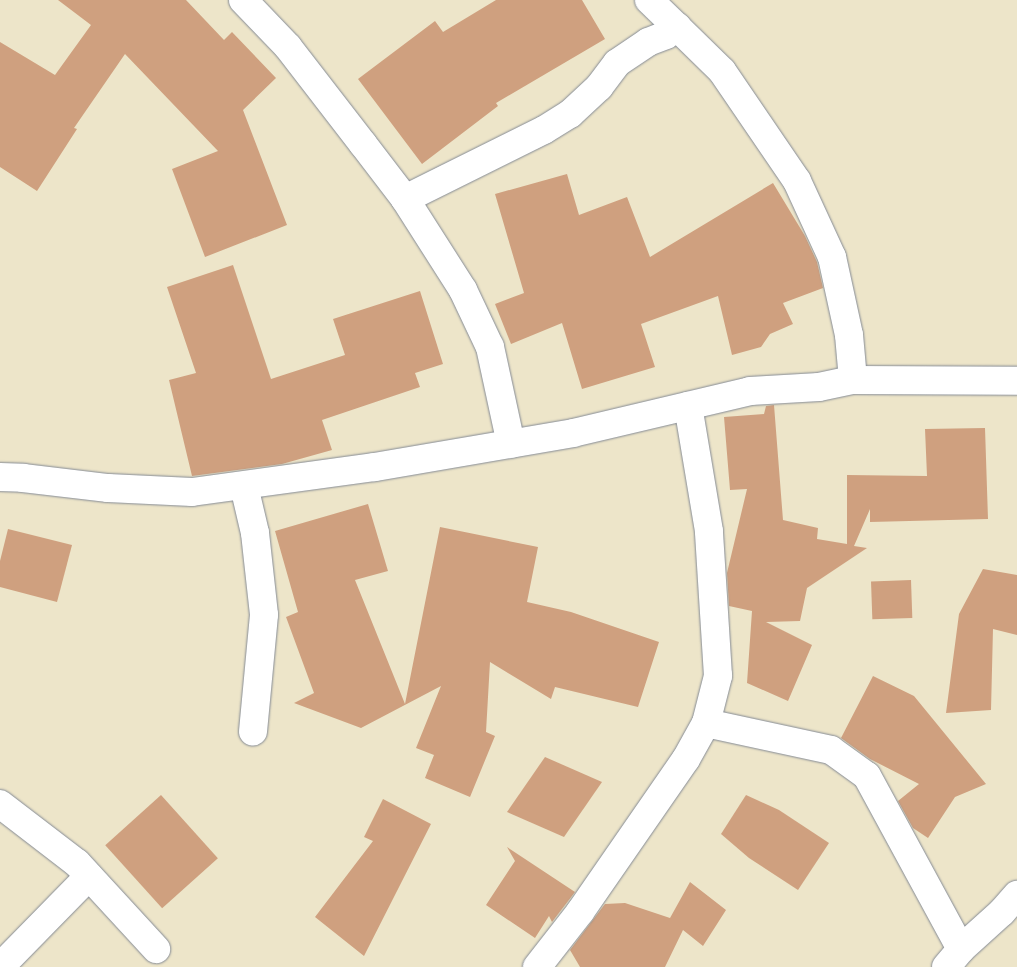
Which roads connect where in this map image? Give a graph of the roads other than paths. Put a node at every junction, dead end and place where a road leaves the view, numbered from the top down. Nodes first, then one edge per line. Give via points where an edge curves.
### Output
1 (243, 0) edge
2 (649, 0) edge
3 (677, 27) junction
4 (405, 199) junction
5 (853, 380) junction
6 (1017, 382) edge
7 (688, 406) junction
8 (511, 444) junction
9 (0, 477) edge
10 (244, 486) junction
11 (706, 723) junction
12 (253, 731) dead end
13 (0, 804) edge
14 (89, 876) junction
15 (1017, 895) edge
16 (156, 949) dead end
17 (954, 958) edge
18 (0, 967) edge
19 (537, 967) edge

1 - 4 street via 288,47
2 - 3 street
3 - 4 street via 617,63 600,87 570,114
3 - 5 street via 722,72 797,181 832,257 849,335
4 - 8 street via 463,290 490,347
5 - 6 street
5 - 7 street via 819,387 750,391
7 - 8 street
7 - 11 street via 709,531 718,676
8 - 10 street
9 - 10 street via 108,488 192,492
10 - 12 street via 255,533 264,615
11 - 17 street via 831,750 867,776
11 - 19 street via 686,760 580,912
13 - 14 street via 77,863
14 - 16 street
14 - 18 street
15 - 17 street

